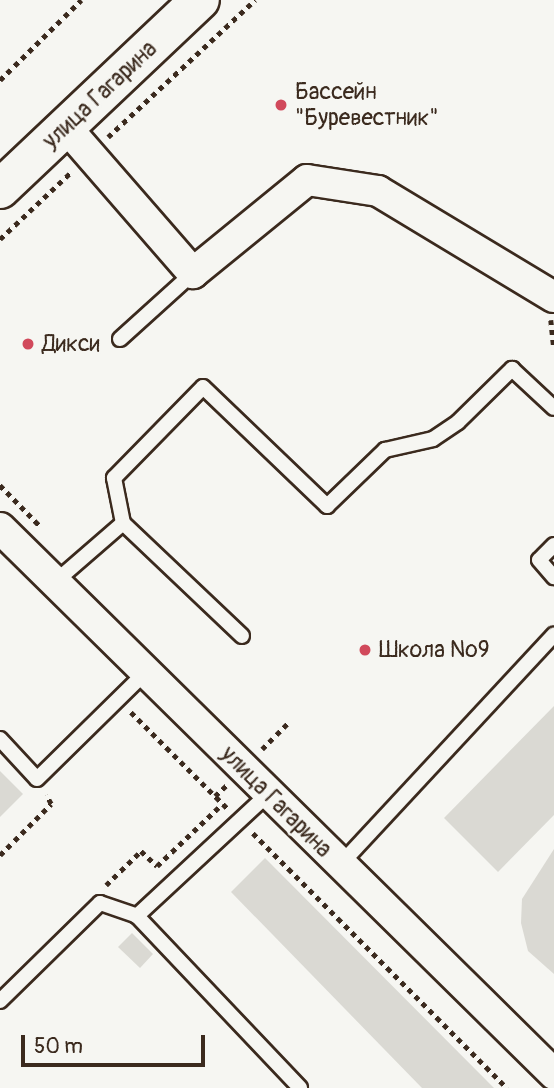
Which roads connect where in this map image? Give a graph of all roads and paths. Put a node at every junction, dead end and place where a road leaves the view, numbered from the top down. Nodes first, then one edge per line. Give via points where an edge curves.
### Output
1 (81, 0) edge
2 (201, 0) edge
3 (255, 0) edge
4 (0, 80) edge
5 (78, 140) junction
6 (0, 189) edge
7 (0, 239) edge
8 (193, 273) junction
9 (554, 298) edge
10 (554, 306) edge
11 (120, 339) dead end
12 (554, 347) edge
13 (554, 408) edge
14 (122, 523) junction
15 (0, 528) edge
16 (554, 545) edge
17 (554, 577) edge
18 (55, 582) junction
19 (554, 635) edge
20 (242, 636) dead end
21 (146, 671) junction
22 (118, 699) junction
23 (289, 722) dead end
24 (0, 739) edge
25 (268, 743) dead end
26 (37, 779) junction
27 (267, 795) junction
28 (240, 821) junction
29 (0, 855) edge
30 (340, 866) junction
31 (137, 916) junction
32 (0, 1002) edge
33 (554, 1074) edge
34 (300, 1088) edge
35 (507, 1088) edge

1 - 4 path
2 - 5 main road, улица Гагарина
3 - 5 path
5 - 6 main road, улица Гагарина
5 - 7 path
5 - 8 street
8 - 9 street via 307,180 378,191
8 - 11 lane
10 - 12 path via 550,319
13 - 14 lane via 512,369 458,422 433,439 384,450 327,506 203,387 114,478
14 - 18 lane
14 - 20 lane
15 - 18 street, улица Гагарина
16 - 17 lane via 540,560
18 - 21 street, улица Гагарина
19 - 30 lane
21 - 22 lane
21 - 27 street, улица Гагарина
22 - 26 lane
22 - 28 path
23 - 25 path
24 - 26 lane
26 - 29 path via 51,804
27 - 28 lane
27 - 30 street, улица Гагарина
28 - 31 lane
28 - 35 path
30 - 33 street, улица Гагарина
31 - 32 lane via 100,904
31 - 34 lane

